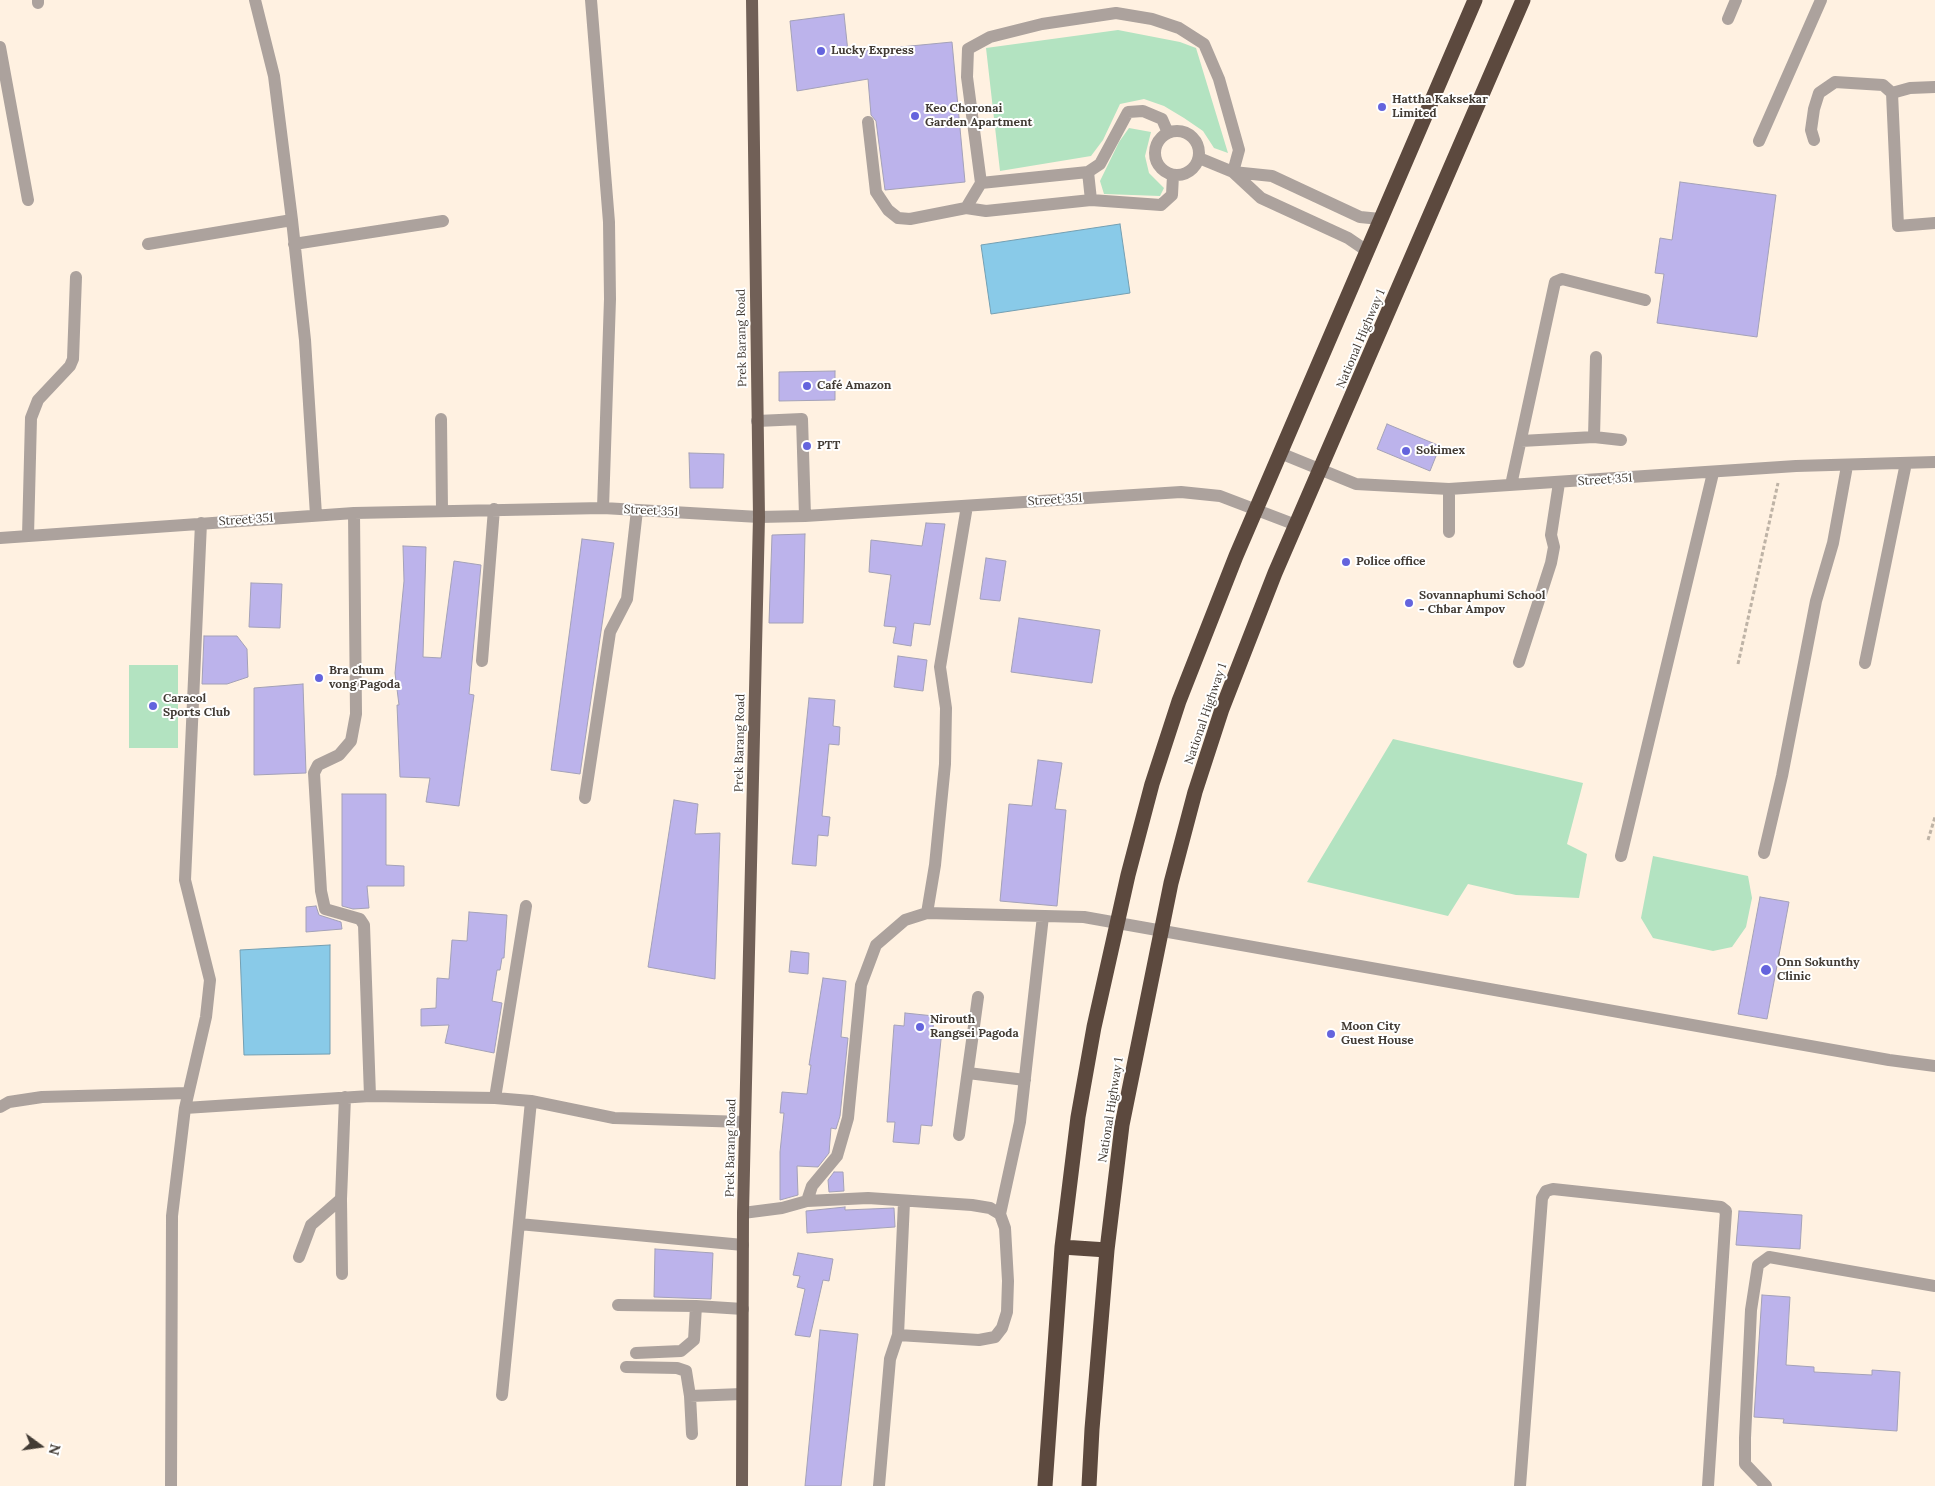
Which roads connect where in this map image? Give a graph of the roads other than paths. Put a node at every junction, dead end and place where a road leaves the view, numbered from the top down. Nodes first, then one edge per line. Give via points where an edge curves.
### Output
1 (255, 0) edge
2 (591, 0) edge
3 (752, 0) edge
4 (1474, 0) edge
5 (1523, 0) edge
6 (1736, 0) edge
7 (1821, 0) edge
8 (1728, 19) dead end
9 (0, 48) edge
10 (1935, 86) edge
11 (1892, 93) junction
12 (868, 122) dead end
13 (1168, 133) junction
14 (1814, 140) dead end
15 (1759, 141) dead end
16 (1199, 158) junction
17 (1088, 172) junction
18 (1233, 172) junction
19 (1173, 175) junction
20 (981, 183) junction
21 (28, 200) dead end
22 (1091, 200) junction
23 (966, 208) junction
24 (292, 220) junction
25 (443, 220) dead end
26 (1380, 220) junction
27 (1935, 223) edge
28 (148, 244) dead end
29 (294, 244) junction
30 (1367, 251) junction
31 (76, 277) dead end
32 (1645, 300) dead end
33 (1596, 357) dead end
34 (441, 419) dead end
35 (757, 421) junction
36 (1594, 438) junction
37 (1620, 440) dead end
38 (1521, 441) junction
39 (1280, 453) junction
40 (1935, 462) edge
41 (1906, 463) junction
42 (1847, 466) junction
43 (1320, 470) junction
44 (1713, 473) junction
45 (1560, 483) junction
46 (1511, 485) junction
47 (1449, 489) junction
48 (967, 506) junction
49 (603, 508) junction
50 (494, 509) junction
51 (1256, 509) junction
52 (442, 510) junction
53 (637, 510) junction
54 (354, 512) junction
55 (316, 515) junction
56 (805, 516) junction
57 (758, 517) junction
58 (201, 523) junction
59 (1296, 525) junction
60 (1450, 532) dead end
61 (28, 536) junction
62 (0, 538) edge
63 (482, 661) dead end
64 (1519, 662) dead end
65 (1865, 663) dead end
66 (585, 798) dead end
67 (1764, 853) dead end
68 (1621, 856) dead end
69 (526, 906) dead end
70 (927, 913) junction
71 (1043, 916) junction
72 (1117, 922) junction
73 (1161, 931) junction
74 (978, 997) dead end
75 (1935, 1066) edge
76 (968, 1073) junction
77 (1025, 1080) junction
78 (188, 1093) junction
79 (370, 1096) junction
80 (345, 1097) junction
81 (495, 1098) junction
82 (531, 1101) junction
83 (0, 1107) edge
84 (185, 1108) junction
85 (745, 1122) junction
86 (959, 1135) dead end
87 (341, 1198) junction
88 (807, 1201) junction
89 (904, 1202) junction
90 (743, 1213) junction
91 (1000, 1214) junction
92 (519, 1224) junction
93 (743, 1245) junction
94 (1062, 1247) junction
95 (1107, 1250) junction
96 (299, 1257) dead end
97 (342, 1274) dead end
98 (1935, 1286) edge
99 (618, 1305) dead end
100 (696, 1306) junction
101 (743, 1309) junction
102 (898, 1335) junction
103 (636, 1353) dead end
104 (626, 1367) dead end
105 (742, 1394) junction
106 (502, 1395) dead end
107 (690, 1396) junction
108 (692, 1434) dead end
109 (172, 1486) edge
110 (742, 1486) edge
111 (879, 1486) edge
112 (1045, 1486) edge
113 (1089, 1486) edge
114 (1520, 1486) edge
115 (1708, 1486) edge
116 (1766, 1486) edge

1 - 24 street via 274,76
2 - 49 street via 609,232
3 - 35 main road, Prek Barang Road
4 - 26 highway
5 - 43 highway, National Highway 1
6 - 8 street
7 - 15 street
9 - 21 street
10 - 11 street
11 - 14 street via 1883,85 1835,82 1819,93 1812,130
11 - 27 street via 1898,226
12 - 23 street via 876,192 888,210 898,218 910,220
13 - 16 street via 1181,131 1190,135 1199,148
13 - 17 street via 1162,119 1143,111 1128,112 1100,164
13 - 19 street via 1159,141 1155,154 1164,171
16 - 18 street
16 - 19 street via 1190,172
17 - 20 street
17 - 22 street
18 - 20 street via 1239,150 1219,79 1204,44 1178,28 1152,19 1116,14 1016,30 990,37 968,49 967,77
18 - 26 street via 1272,176 1360,217
18 - 30 street via 1262,198 1348,238
19 - 22 street via 1172,196 1161,204
20 - 23 street
22 - 23 street via 986,210
24 - 28 street
24 - 29 street
25 - 29 street
26 - 30 highway
29 - 55 street via 305,340
30 - 39 highway
31 - 61 street via 73,359 38,400 31,418
32 - 38 street via 1562,279 1555,282
33 - 36 street
34 - 52 street
35 - 56 street via 802,419
35 - 57 main road, Prek Barang Road
36 - 37 street
36 - 38 street
38 - 46 street
39 - 43 street, Street 351
39 - 51 highway
40 - 41 street, Street 351
41 - 42 street, Street 351
41 - 65 street
42 - 44 street, Street 351
42 - 67 street
43 - 47 street, Street 351 via 1356,484
43 - 59 highway, National Highway 1
44 - 45 street, Street 351
44 - 68 street
45 - 46 street, Street 351
45 - 64 street via 1551,535 1554,547 1551,562
46 - 47 street, Street 351
47 - 60 street
48 - 51 street, Street 351 via 1181,492 1220,496
48 - 56 street, Street 351
48 - 70 street via 940,667 946,708 945,764
49 - 50 street, Street 351
49 - 53 street, Street 351
50 - 52 street, Street 351
50 - 63 street
51 - 59 street, Street 351
51 - 72 highway via 1176,710 1152,784
52 - 54 street, Street 351
53 - 57 street, Street 351
53 - 66 street via 626,599 610,632
54 - 55 street, Street 351
54 - 79 street via 356,714 350,741 339,754 318,765 314,773 321,891 325,909 360,919 364,925
55 - 58 street, Street 351
56 - 57 street, Street 351
57 - 85 main road, Prek Barang Road
58 - 61 street, Street 351
58 - 78 street via 185,880 210,980 206,1017
59 - 73 highway, National Highway 1 via 1222,709 1195,792
61 - 62 street, Street 351
69 - 81 street
70 - 71 street
70 - 88 street via 905,920 876,945 861,985 848,1118 842,1143 837,1156 812,1186
71 - 72 street
71 - 77 street
72 - 73 street
72 - 94 highway via 1078,1117
73 - 75 street
73 - 95 highway, National Highway 1 via 1122,1125
74 - 76 street
76 - 77 street
76 - 86 street
77 - 91 street via 1014,1156
78 - 83 street via 42,1097 9,1102
78 - 84 street
79 - 80 street
79 - 81 street
80 - 84 street
80 - 87 street
81 - 82 street
82 - 85 street via 614,1118
82 - 92 street
84 - 109 street via 172,1216
85 - 90 main road, Prek Barang Road
87 - 96 street via 311,1225
87 - 97 street
88 - 89 street via 868,1198
88 - 90 street
89 - 91 street via 972,1205 990,1208
89 - 102 street
90 - 93 main road, Prek Barang Road
91 - 102 street via 1005,1228 1007,1312 995,1337 979,1340
92 - 93 street
92 - 106 street
93 - 101 main road, Prek Barang Road
94 - 95 highway
94 - 112 highway
95 - 113 highway, National Highway 1
98 - 116 street via 1769,1257 1758,1265 1751,1310 1744,1438 1745,1464
99 - 100 street
100 - 101 street
100 - 103 street via 694,1340 681,1351
101 - 105 main road, Prek Barang Road
102 - 111 street via 890,1359
104 - 107 street via 682,1369 687,1376
105 - 107 street
105 - 110 main road, Prek Barang Road
107 - 108 street
114 - 115 street via 1542,1198 1546,1191 1553,1189 1721,1207 1726,1211

